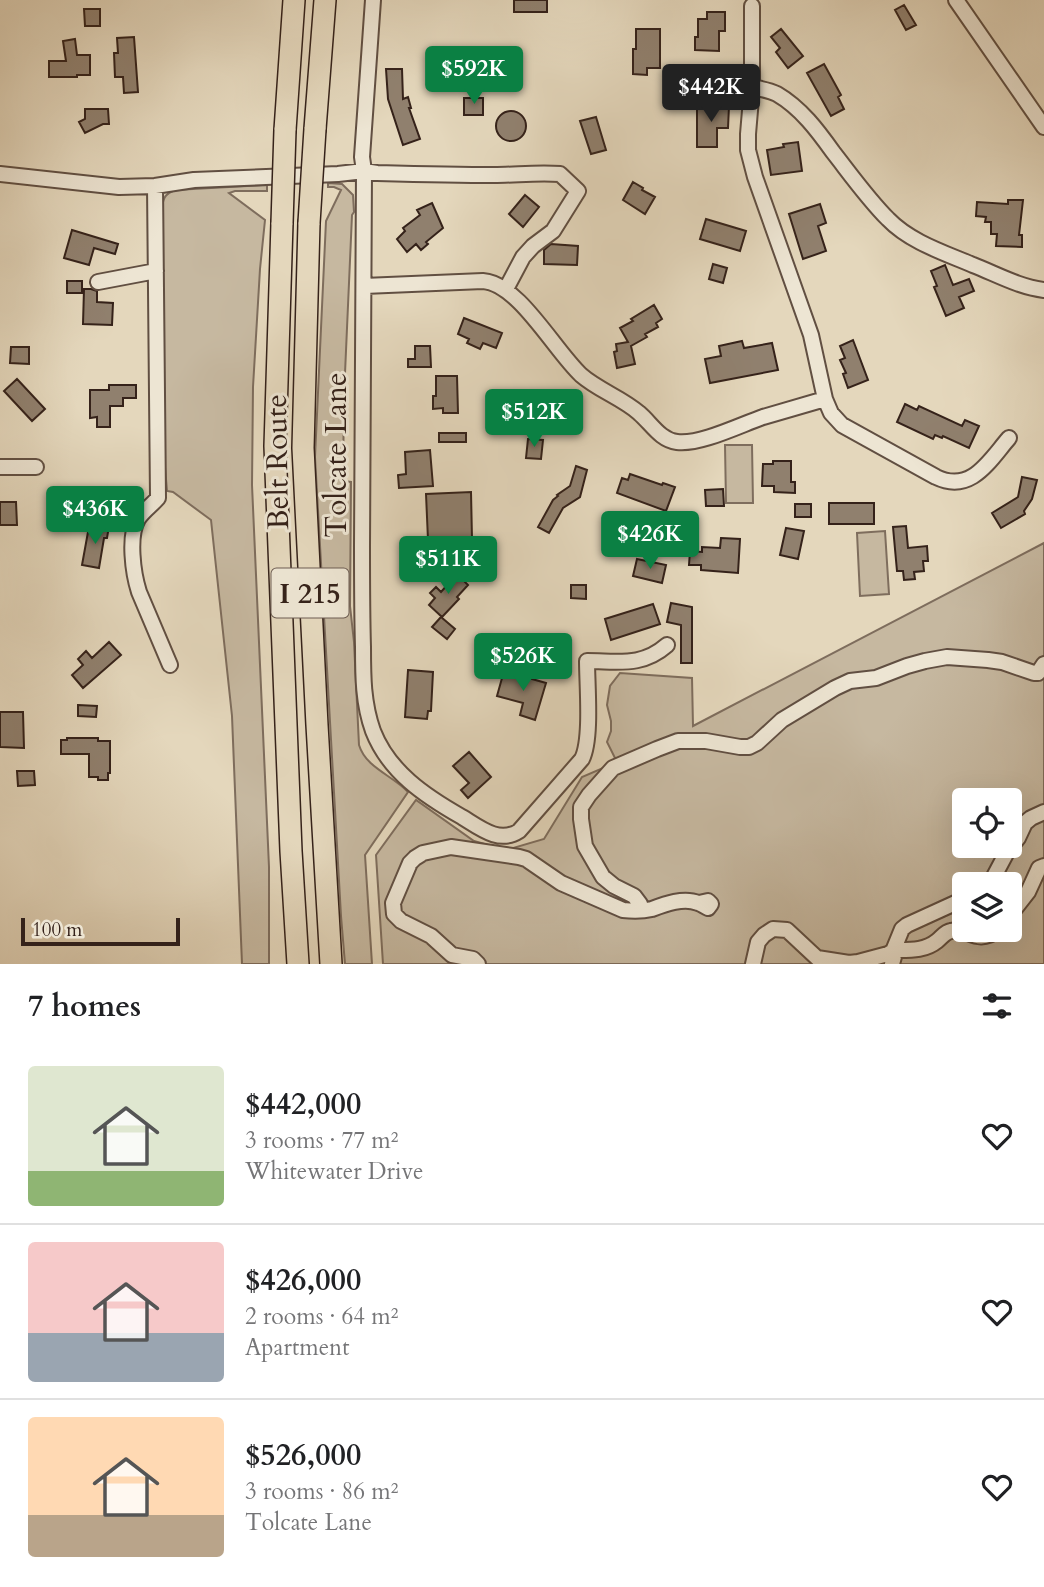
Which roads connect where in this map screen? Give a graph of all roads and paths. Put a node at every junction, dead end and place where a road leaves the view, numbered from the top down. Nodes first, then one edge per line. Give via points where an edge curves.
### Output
1 (294, 0) edge
2 (325, 0) edge
3 (373, 0) edge
4 (956, 0) edge
5 (752, 6) dead end
6 (752, 87) junction
7 (1044, 127) edge
8 (364, 171) junction
9 (0, 174) edge
10 (155, 186) junction
11 (156, 271) junction
12 (98, 282) dead end
13 (364, 286) junction
14 (506, 289) junction
15 (1044, 290) edge
16 (825, 399) junction
17 (1009, 438) dead end
18 (0, 467) edge
19 (36, 467) dead end
20 (667, 645) dead end
21 (1044, 664) edge
22 (170, 665) dead end
23 (1044, 812) edge
24 (291, 851) junction
25 (1044, 866) edge
26 (996, 872) edge
27 (1022, 899) edge
28 (699, 903) dead end
29 (952, 904) edge
30 (641, 910) junction
31 (952, 930) edge
32 (288, 964) edge
33 (298, 964) edge
34 (331, 964) edge
35 (478, 964) edge
36 (753, 964) edge
37 (892, 964) edge

1 - 24 highway, Belt Route / I 215, bridge via 275,446
2 - 34 highway, Belt Route / I 215, bridge via 309,223 303,449
3 - 8 street, Tolcate Lane
4 - 7 street
5 - 6 street
6 - 15 street via 778,95 802,113 900,230 1010,281
6 - 16 street via 750,159 808,324
8 - 10 street
8 - 13 street, Tolcate Lane
8 - 14 street via 560,174 578,191 553,231 523,257
9 - 10 street via 120,187
10 - 11 street
11 - 12 street
11 - 22 street via 158,498 136,522 133,557 139,592
13 - 14 street via 483,281
13 - 20 street, Tolcate Lane via 363,692 386,756 434,801 493,835 514,834 582,759 587,736 587,661 641,661
14 - 16 street via 581,374 674,442 703,439
16 - 17 street via 831,413 849,429 947,482 975,475
18 - 19 street
21 - 30 street via 1034,673 988,660 947,657 925,661 835,688 782,720 749,747 678,741 613,768 582,807 585,846 607,882 634,896
23 - 26 street via 1025,823
24 - 32 highway
24 - 33 highway, Belt Route / I 215
25 - 27 street
28 - 30 street via 674,902
29 - 36 street via 907,925 888,954 849,963 817,958 787,930 773,929 758,942
30 - 35 street via 623,910 561,883 519,856 451,847 423,853 410,863 393,903 394,914 453,955
31 - 37 street via 924,949 899,950

